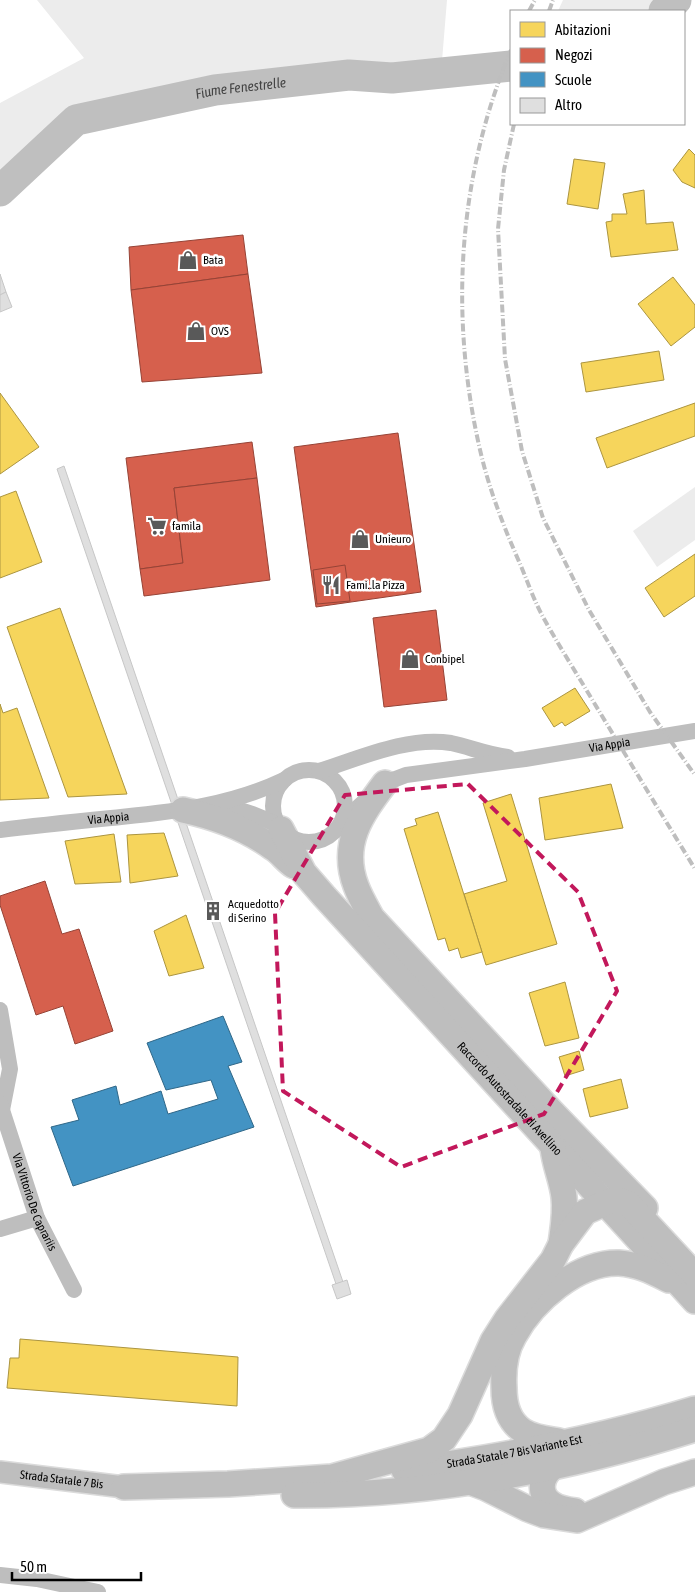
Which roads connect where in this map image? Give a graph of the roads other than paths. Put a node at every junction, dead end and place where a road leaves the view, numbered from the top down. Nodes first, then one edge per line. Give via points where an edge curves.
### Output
1 (695, 731) edge
2 (525, 759) junction
3 (319, 771) junction
4 (284, 780) junction
5 (385, 783) junction
6 (216, 804) junction
7 (183, 810) junction
8 (342, 823) junction
9 (280, 828) junction
10 (0, 830) edge
11 (304, 873) junction
12 (372, 918) junction
13 (0, 1010) edge
14 (1, 1107) edge
15 (553, 1146) junction
16 (604, 1203) junction
17 (37, 1218) junction
18 (0, 1229) edge
19 (561, 1244) junction
20 (695, 1262) edge
21 (691, 1288) edge
22 (74, 1290) dead end
23 (695, 1409) edge
24 (695, 1429) edge
25 (569, 1443) junction
26 (553, 1467) junction
27 (0, 1472) edge
28 (695, 1472) edge
29 (470, 1482) junction
30 (332, 1486) junction
31 (124, 1487) joint
32 (595, 1512) junction
33 (0, 1575) edge
34 (98, 1592) edge

1 - 2 street, Via Appia
2 - 3 street, Via Appia via 451,743 428,742 406,744
2 - 5 street, Via Appia via 406,775
3 - 4 street, Via Appia via 297,771
3 - 8 street via 339,785 344,796 346,808
4 - 6 street, Via Appia
4 - 9 street via 273,798 275,818
5 - 8 street, Via Appia
5 - 12 highway via 365,810 352,838 350,852 356,887
6 - 7 street, Via Appia
6 - 9 street, Via Appia via 240,808
7 - 10 street, Via Appia
7 - 11 highway via 242,828
8 - 9 street, Via Appia via 332,835 313,842 301,842
8 - 12 highway via 343,883 354,903
9 - 11 highway
11 - 15 highway, Raccordo Autostradale di Avellino
12 - 20 highway, Raccordo Autostradale di Avellino
13 - 14 street, Via Vittorio De Caprariis via 10,1068
14 - 17 street, Via Vittorio De Caprariis
15 - 16 highway, Raccordo Autostradale di Avellino
15 - 19 highway via 564,1197
16 - 19 highway via 585,1212
16 - 21 highway, Raccordo Autostradale di Avellino
17 - 18 street
17 - 22 street, Via Vittorio De Caprariis
19 - 30 highway via 553,1260 493,1341 468,1398 444,1439 429,1450
21 - 25 highway via 644,1268 618,1263 603,1265 559,1286 528,1314 513,1337 505,1363 505,1405 522,1430 535,1437
23 - 25 highway, Strada Statale 7 Bis Variante Est
24 - 26 highway, Strada Statale 7 Bis Variante Est via 649,1444
25 - 30 highway, Strada Statale 7 Bis Variante Est
26 - 29 highway, Strada Statale 7 Bis Variante Est
26 - 32 highway via 543,1479 545,1497 562,1509
27 - 31 main road, Strada Statale 7 Bis
28 - 32 highway
29 - 30 highway, Strada Statale 7 Bis Variante Est
29 - 32 highway via 544,1515 577,1520
30 - 31 highway via 226,1494
33 - 34 street

